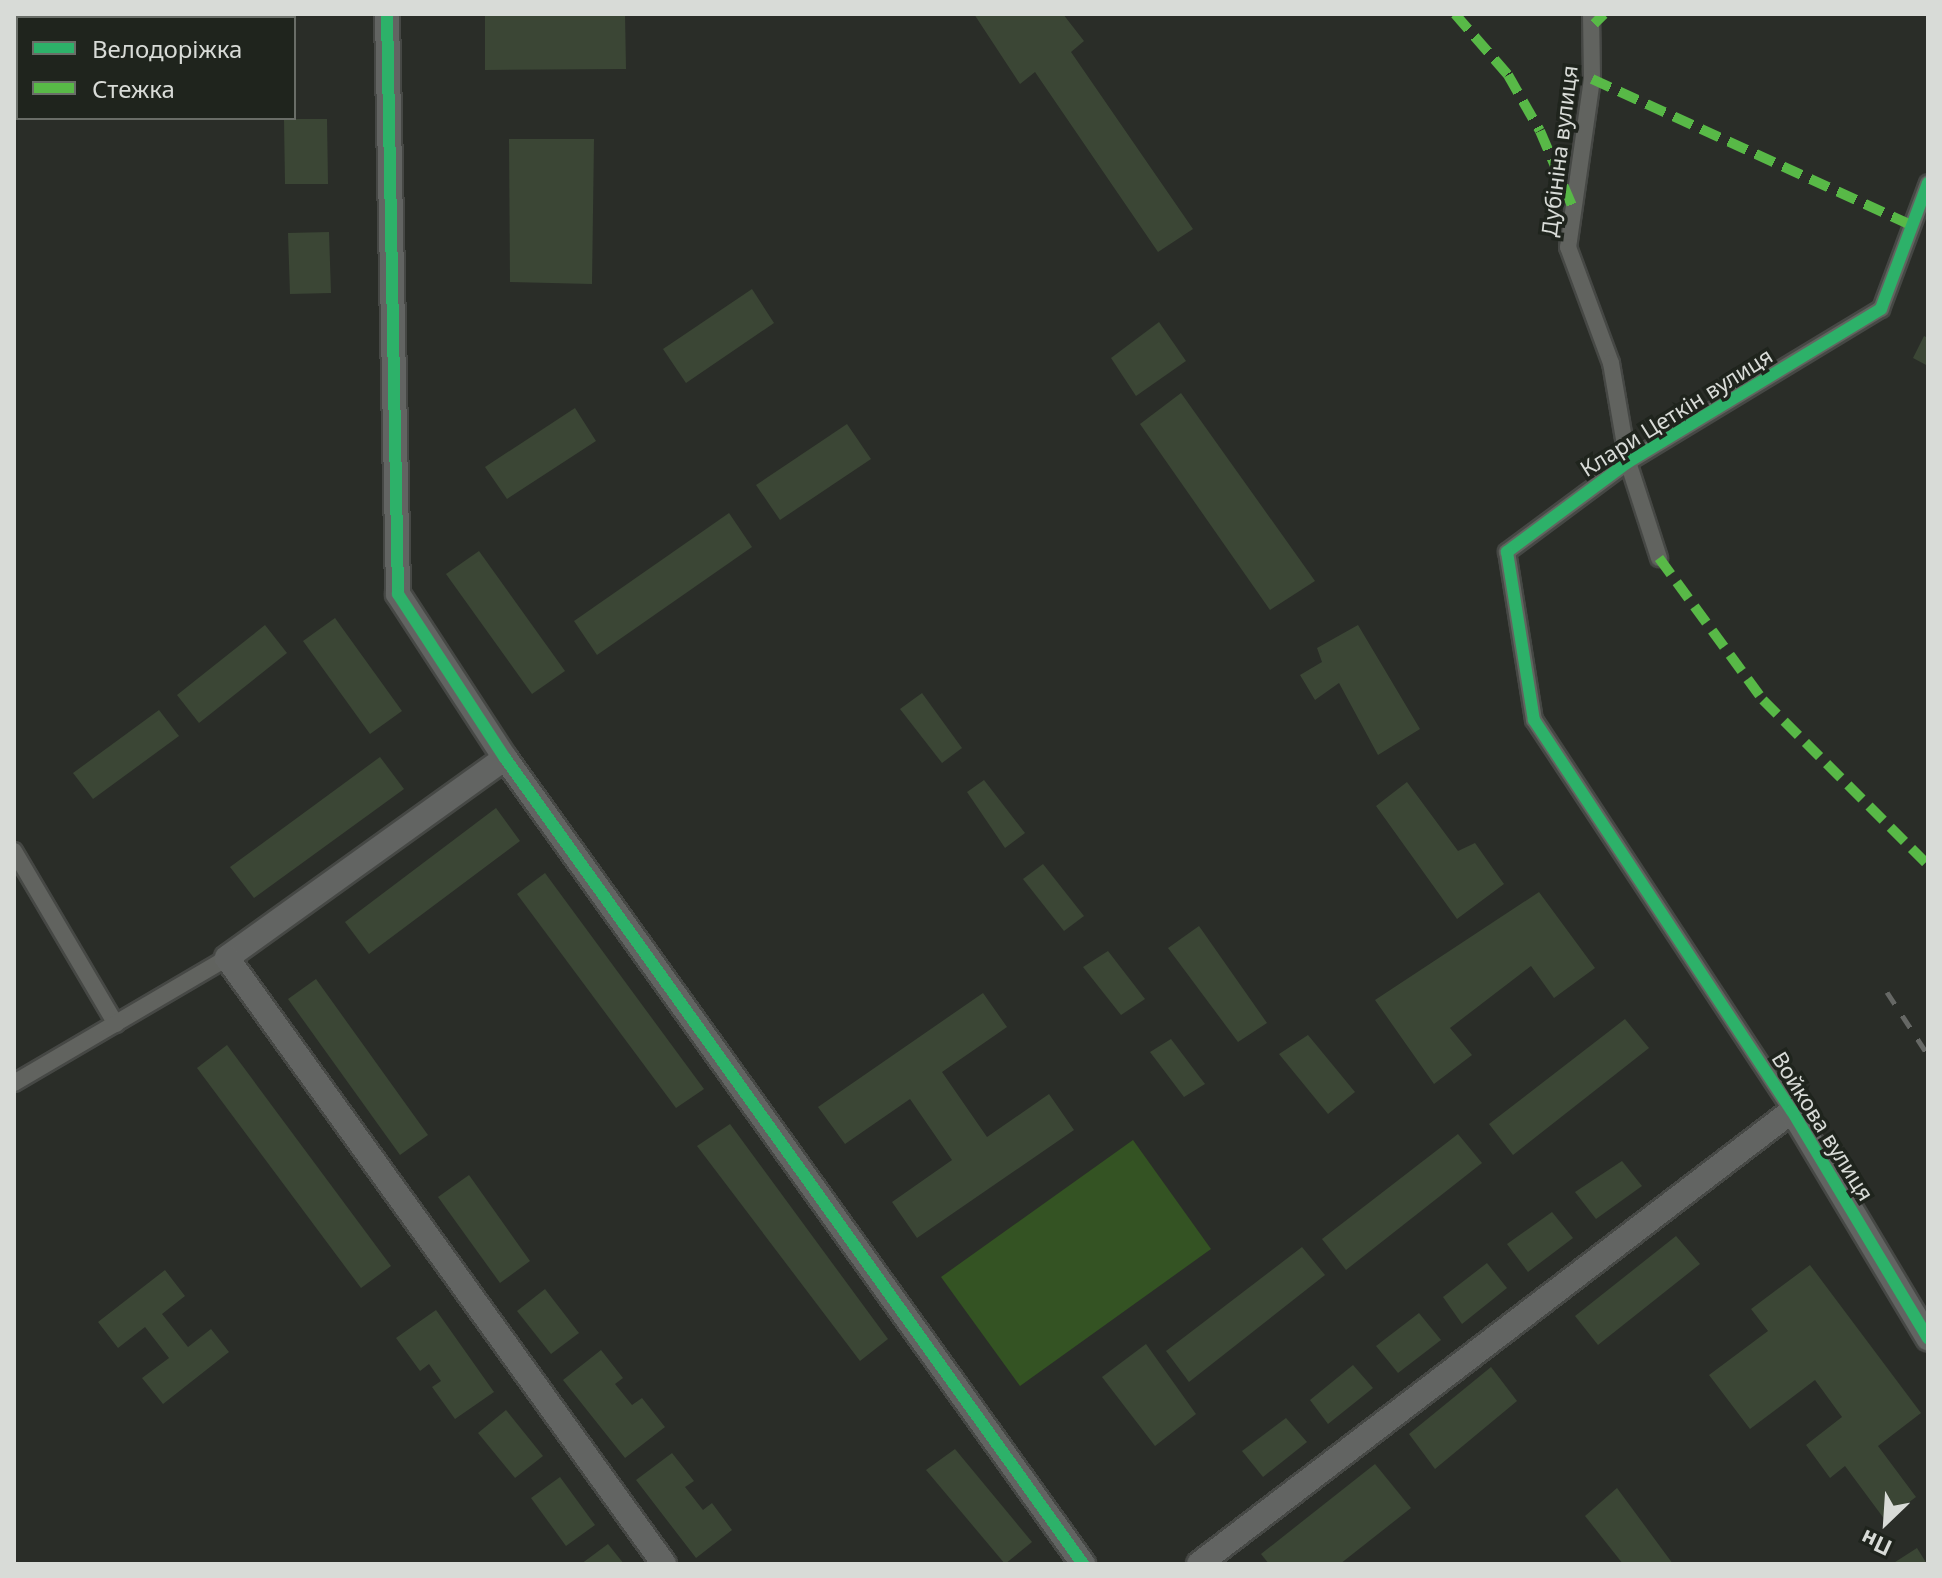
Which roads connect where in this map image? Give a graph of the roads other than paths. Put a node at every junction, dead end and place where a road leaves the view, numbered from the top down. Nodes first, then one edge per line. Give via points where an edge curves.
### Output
1 (387, 14) edge
2 (1593, 19) edge
3 (1928, 183) edge
4 (1628, 462) junction
5 (1659, 558) dead end
6 (505, 758) junction
7 (14, 851) edge
8 (1680, 939) joint
9 (227, 958) junction
10 (116, 1024) junction
11 (14, 1083) edge
12 (1792, 1111) junction
13 (1928, 1338) edge
14 (664, 1564) edge
15 (1083, 1564) edge
16 (1199, 1564) edge

1 - 6 street via 398,594
2 - 4 street, Дубініна вулиця via 1568,247 1611,363
3 - 4 street, Клари Цеткін вулиця via 1881,309
4 - 5 street, Дубініна вулиця
4 - 8 street, Клари Цеткін вулиця via 1507,552 1534,720
6 - 9 street
6 - 15 street
7 - 10 street
8 - 12 street, Войкова вулиця
9 - 10 street
9 - 14 street
10 - 11 street
12 - 13 street, Войкова вулиця
12 - 16 street

